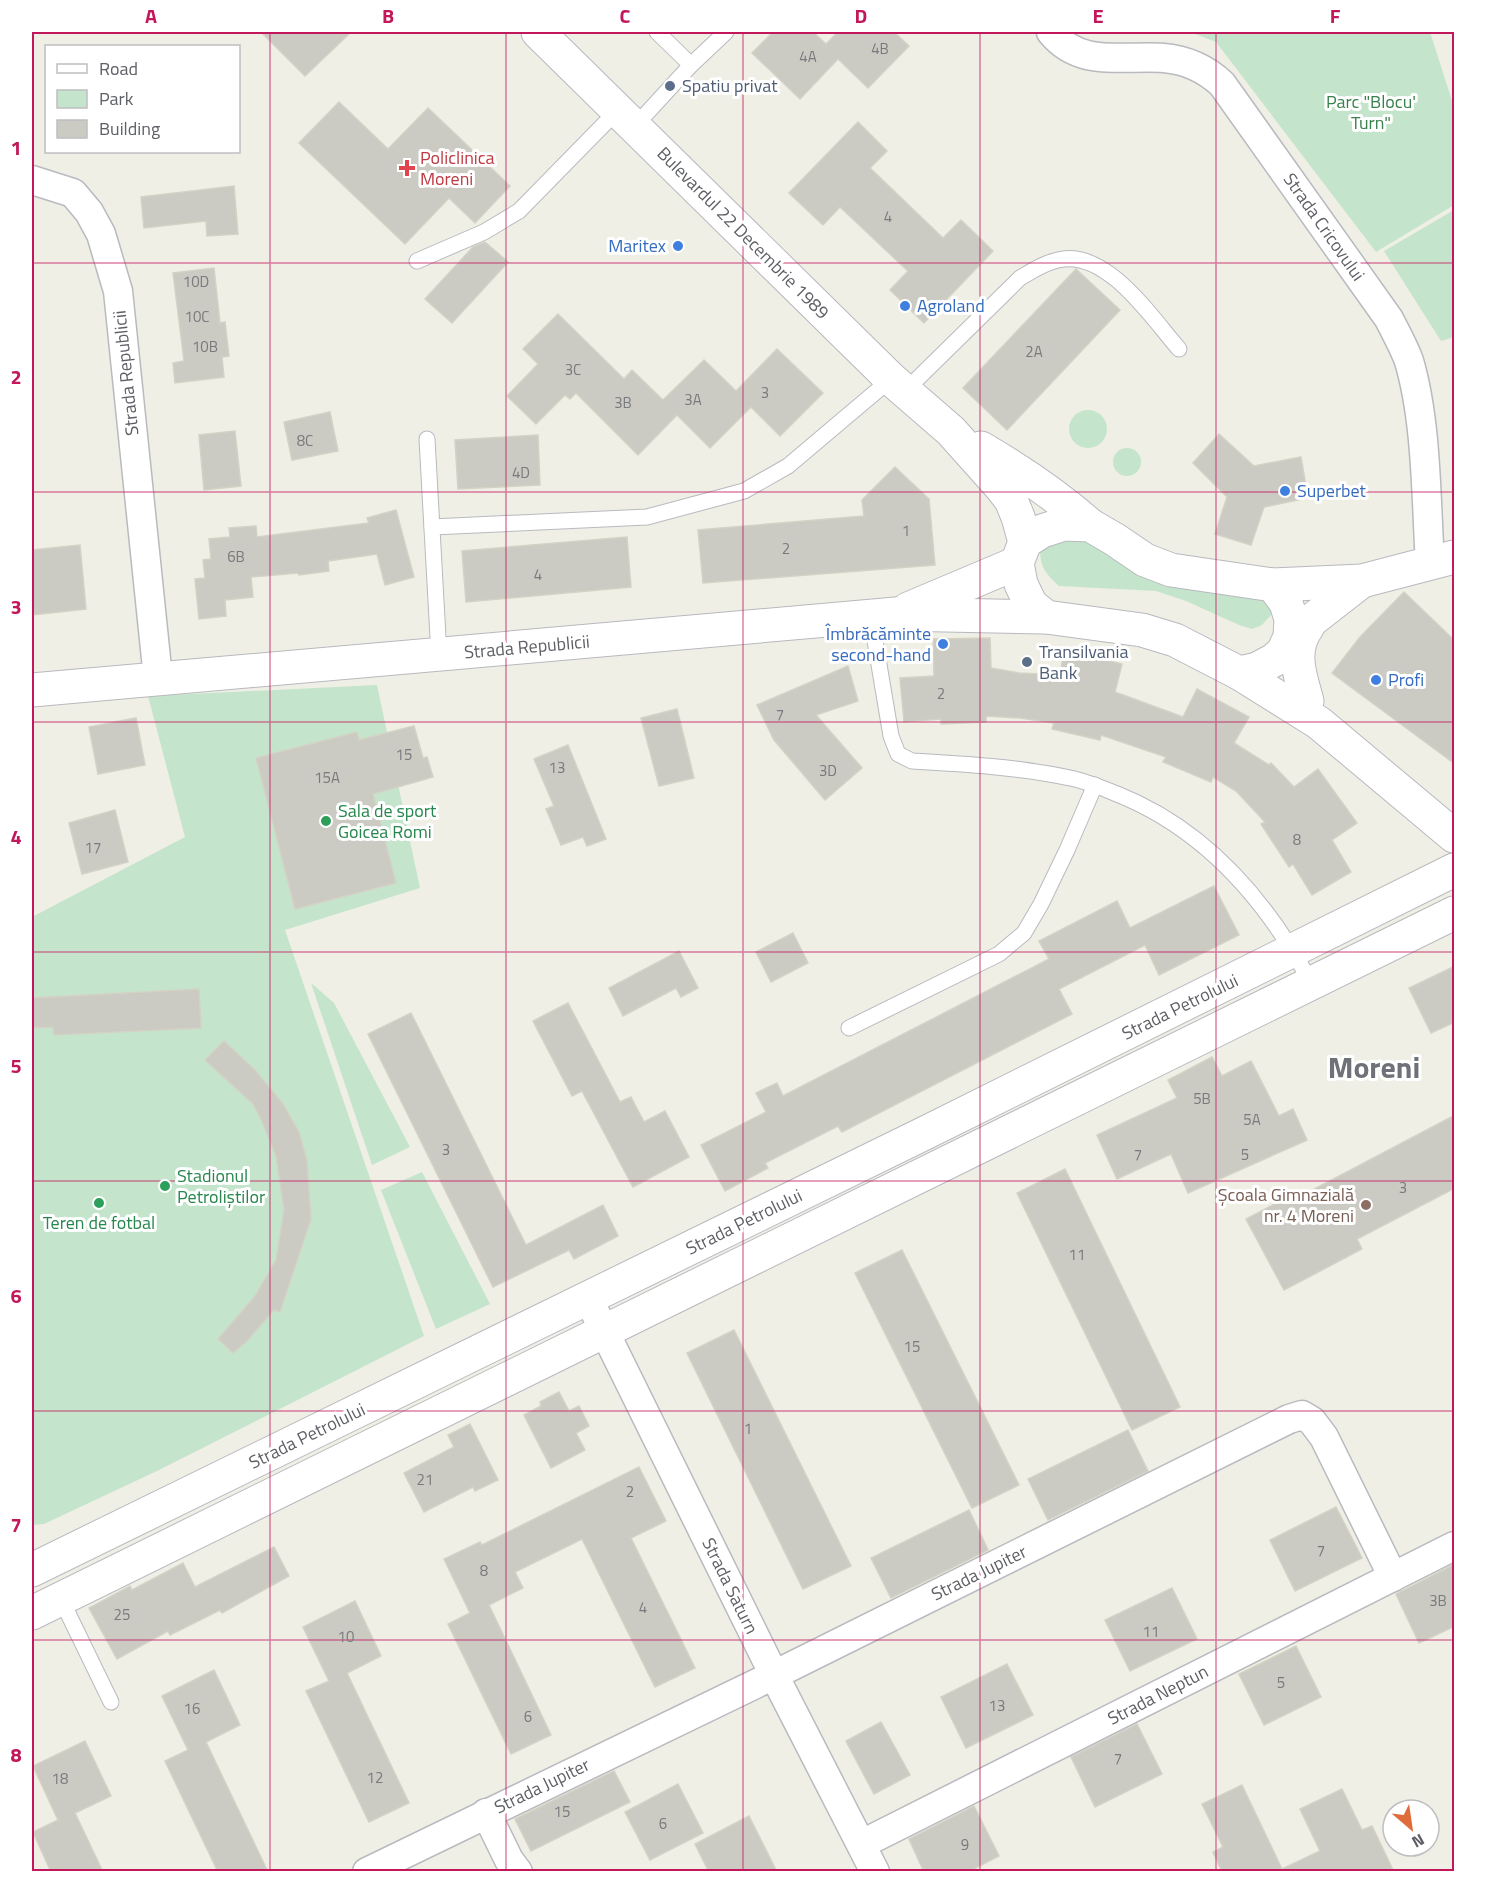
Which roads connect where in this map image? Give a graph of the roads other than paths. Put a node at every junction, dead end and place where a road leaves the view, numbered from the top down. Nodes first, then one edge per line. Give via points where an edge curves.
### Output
1 (538, 32) edge
2 (657, 32) edge
3 (726, 32) edge
4 (1051, 32) edge
5 (691, 65) junction
6 (626, 118) junction
7 (32, 180) edge
8 (417, 261) dead end
9 (1179, 349) dead end
10 (898, 385) junction
11 (951, 431) junction
12 (427, 439) dead end
13 (1001, 487) junction
14 (1090, 525) junction
15 (432, 527) junction
16 (1021, 552) junction
17 (1442, 560) edge
18 (1362, 581) junction
19 (975, 582) junction
20 (1273, 585) junction
21 (883, 615) junction
22 (1046, 617) junction
23 (1295, 636) junction
24 (439, 655) junction
25 (1239, 673) junction
26 (158, 678) junction
27 (32, 690) edge
28 (1313, 712) junction
29 (1095, 785) junction
30 (1455, 836) edge
31 (1455, 870) edge
32 (1455, 913) edge
33 (1293, 950) junction
34 (1311, 983) junction
35 (849, 1028) dead end
36 (925, 1133) junction
37 (942, 1166) junction
38 (588, 1298) junction
39 (605, 1332) junction
40 (1455, 1546) edge
41 (32, 1570) edge
42 (1393, 1577) junction
43 (61, 1599) junction
44 (32, 1613) edge
45 (774, 1675) junction
46 (111, 1702) dead end
47 (486, 1813) junction
48 (862, 1844) junction
49 (367, 1872) edge
50 (518, 1872) edge
51 (875, 1872) edge

1 - 6 main road, Bulevardul 22 Decembrie 1989
2 - 5 lane
3 - 5 lane
4 - 17 street, Strada Cricovului via 1060,43 1081,55 1165,58 1197,66 1229,93 1389,319 1408,359
5 - 6 lane
6 - 8 lane via 519,211 484,232
6 - 10 main road, Bulevardul 22 Decembrie 1989
7 - 26 street, Strada Republicii via 73,193 89,212 101,234 118,291
9 - 10 lane via 1101,266 1079,259 1059,259 1020,278
10 - 11 main road, Bulevardul 22 Decembrie 1989
10 - 15 lane via 788,466 744,490 647,517
11 - 13 main road, Bulevardul 22 Decembrie 1989
11 - 14 main road, Bulevardul 22 Decembrie 1989 via 1035,481
12 - 15 lane
13 - 16 main road, Bulevardul 22 Decembrie 1989 via 1018,517
13 - 19 main road via 1005,514 1000,546
14 - 16 main road, Strada Republicii via 1064,524 1042,531
14 - 20 main road, Bulevardul 22 Decembrie 1989 via 1145,560 1171,570
15 - 24 lane
16 - 19 main road, Strada Republicii
16 - 22 main road, Bulevardul 22 Decembrie 1989 via 1021,584 1031,605
17 - 18 main road
18 - 20 main road, Bulevardul 22 Decembrie 1989
18 - 23 main road
19 - 21 main road, Strada Republicii
20 - 23 main road via 1286,603
21 - 22 main road, Strada Republicii
21 - 24 main road, Strada Republicii
21 - 29 lane via 891,736 898,754 912,761 1016,768
22 - 25 main road, Strada Republicii via 1142,630 1175,640
23 - 25 main road via 1274,660
23 - 28 main road
23 - 28 main road via 1299,642 1296,656
24 - 26 main road, Strada Republicii
25 - 28 main road, Strada Republicii
26 - 27 main road, Strada Republicii
28 - 30 main road, Strada Republicii
29 - 33 lane via 1166,817 1200,841 1250,891
29 - 35 lane via 1062,861 1024,933 999,954
31 - 33 main road, Strada Petrolului
32 - 34 main road, Strada Petrolului
33 - 34 lane
33 - 36 main road, Strada Petrolului
34 - 37 main road, Strada Petrolului
36 - 37 main road
36 - 38 main road, Strada Petrolului
37 - 39 main road, Strada Petrolului
38 - 39 street, Strada Saturn
38 - 41 main road, Strada Petrolului
39 - 43 main road, Strada Petrolului
39 - 45 street, Strada Saturn
40 - 42 street, Strada Neptun
42 - 45 street, Strada Jupiter via 1324,1437 1302,1415
42 - 48 street, Strada Neptun
43 - 44 main road, Strada Petrolului
43 - 46 lane
45 - 47 street, Strada Jupiter
45 - 48 street, Strada Saturn
47 - 49 street, Strada Jupiter
47 - 50 street, Strada Jupiter
48 - 51 street, Strada Saturn

